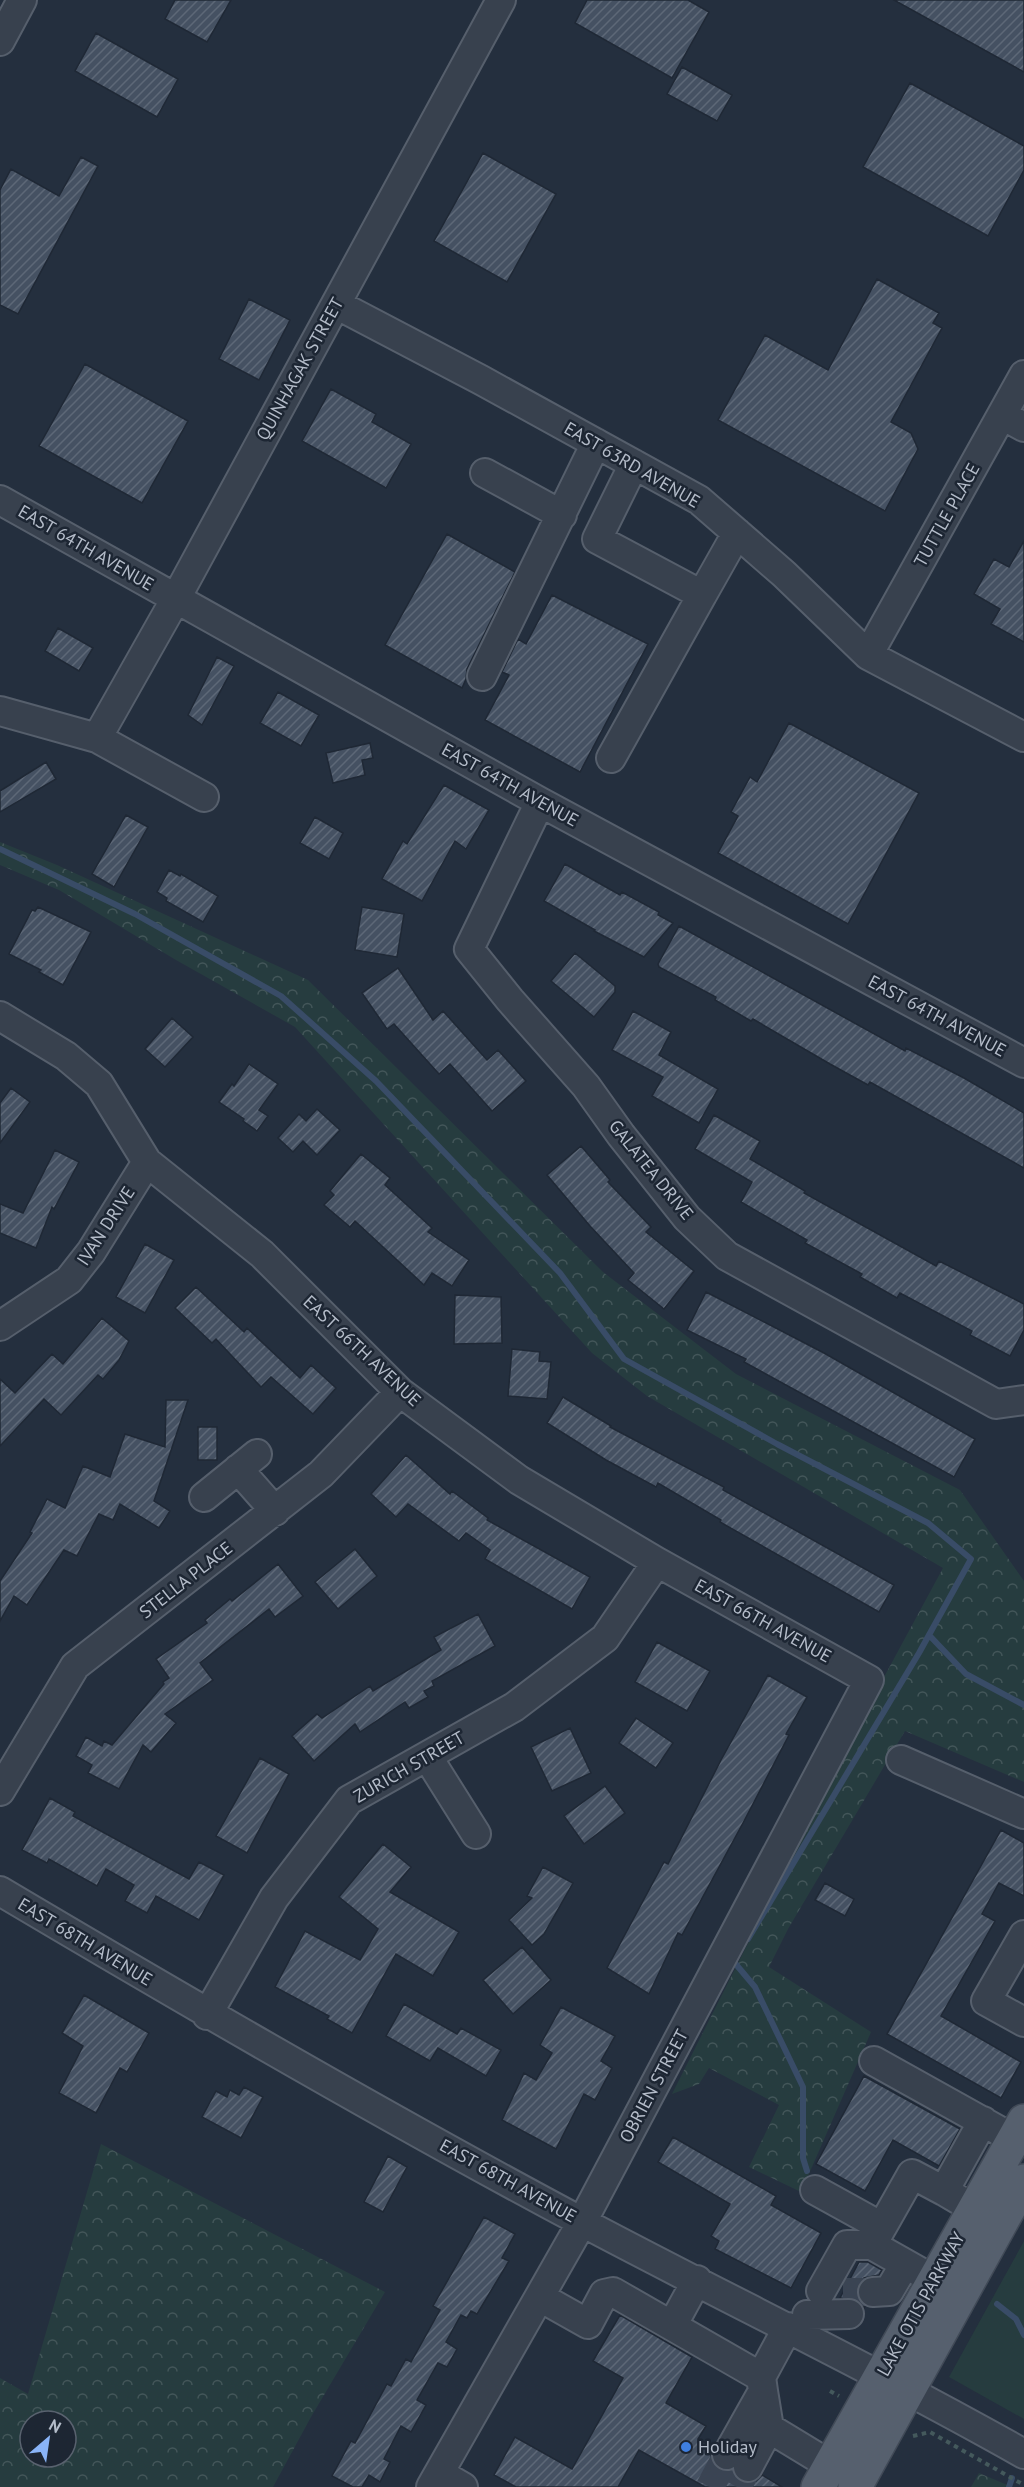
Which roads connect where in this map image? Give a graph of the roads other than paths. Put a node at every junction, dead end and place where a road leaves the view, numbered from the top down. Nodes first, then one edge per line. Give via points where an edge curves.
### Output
1 (22, 0) edge
2 (501, 0) edge
3 (0, 41) edge
4 (336, 304) junction
5 (1024, 375) edge
6 (1013, 421) edge
7 (596, 443) junction
8 (634, 464) junction
9 (485, 473) dead end
10 (0, 500) edge
11 (562, 515) junction
12 (737, 533) junction
13 (702, 595) junction
14 (175, 600) junction
15 (868, 655) junction
16 (482, 676) dead end
17 (0, 711) edge
18 (1024, 737) edge
19 (97, 738) junction
20 (611, 758) dead end
21 (204, 797) dead end
22 (540, 802) junction
23 (0, 1016) edge
24 (1024, 1063) edge
25 (147, 1162) junction
26 (0, 1326) edge
27 (400, 1392) junction
28 (1024, 1400) edge
29 (204, 1497) dead end
30 (274, 1511) junction
31 (657, 1562) junction
32 (869, 1680) joint
33 (427, 1756) junction
34 (901, 1760) dead end
35 (0, 1791) edge
36 (1024, 1814) edge
37 (476, 1834) dead end
38 (0, 1891) edge
39 (1024, 1935) edge
40 (207, 2015) junction
41 (1024, 2022) edge
42 (874, 2061) dead end
43 (983, 2121) junction
44 (1019, 2130) edge
45 (1024, 2181) edge
46 (815, 2190) dead end
47 (944, 2191) junction
48 (975, 2208) junction
49 (582, 2222) junction
50 (877, 2236) junction
51 (905, 2264) junction
52 (697, 2280) junction
53 (934, 2280) junction
54 (540, 2297) junction
55 (837, 2308) junction
56 (672, 2326) junction
57 (895, 2383) junction
58 (762, 2384) junction
59 (769, 2428) junction
60 (1024, 2454) edge
61 (824, 2476) edge
62 (444, 2482) edge
63 (855, 2487) edge

1 - 3 street
2 - 4 street, QUINHAGAK STREET
4 - 7 street, EAST 63RD AVENUE
4 - 14 street, QUINHAGAK STREET
5 - 6 street, TUTTLE PLACE
6 - 15 street, TUTTLE PLACE
7 - 8 street, EAST 63RD AVENUE
7 - 11 street
8 - 12 street, EAST 63RD AVENUE via 699,500
8 - 13 street via 597,539
9 - 11 street
10 - 14 street, EAST 64TH AVENUE
11 - 16 street
12 - 13 street
12 - 15 street, EAST 63RD AVENUE
13 - 20 street
14 - 19 street, QUINHAGAK STREET
14 - 22 street, EAST 64TH AVENUE
15 - 18 street, EAST 63RD AVENUE
17 - 19 street
19 - 21 street
22 - 24 street, EAST 64TH AVENUE
22 - 28 street, GALATEA DRIVE via 469,949 510,1000 586,1086 687,1218 727,1256 996,1404
23 - 25 street, EAST 66TH AVENUE via 66,1056 99,1084
25 - 26 street, IVAN DRIVE via 69,1280
25 - 27 street, EAST 66TH AVENUE via 262,1254
27 - 30 street, STELLA PLACE via 321,1474
27 - 31 street, EAST 66TH AVENUE via 519,1480
29 - 30 street via 247,1462
30 - 35 street, STELLA PLACE via 75,1666
31 - 32 street, EAST 66TH AVENUE
31 - 33 street, ZURICH STREET via 605,1638 514,1707
32 - 49 street, OBRIEN STREET
33 - 37 street
33 - 40 street, ZURICH STREET via 349,1800 274,1898
34 - 36 street
38 - 40 street, EAST 68TH AVENUE
39 - 41 street via 986,2001
40 - 49 street, EAST 68TH AVENUE
42 - 43 street
43 - 44 street
43 - 47 street
44 - 48 main road, LAKE OTIS PARKWAY
45 - 57 main road, LAKE OTIS PARKWAY
46 - 50 street
47 - 48 street
47 - 50 street via 912,2174
48 - 53 main road, LAKE OTIS PARKWAY
49 - 52 street, EAST 68TH AVENUE
49 - 54 street, OBRIEN STREET
50 - 51 street
50 - 55 street via 847,2245
51 - 53 street
51 - 55 street
52 - 55 street, EAST 68TH AVENUE
52 - 56 street
53 - 57 main road, LAKE OTIS PARKWAY
54 - 56 street via 588,2324 604,2294 613,2292
54 - 62 street, OBRIEN STREET
55 - 57 street, EAST 68TH AVENUE
55 - 58 street
56 - 58 street
57 - 60 street, EAST 68TH AVENUE
57 - 61 main road, LAKE OTIS PARKWAY
57 - 63 main road, LAKE OTIS PARKWAY
58 - 59 street
58 - 59 street via 737,2461
59 - 61 street

